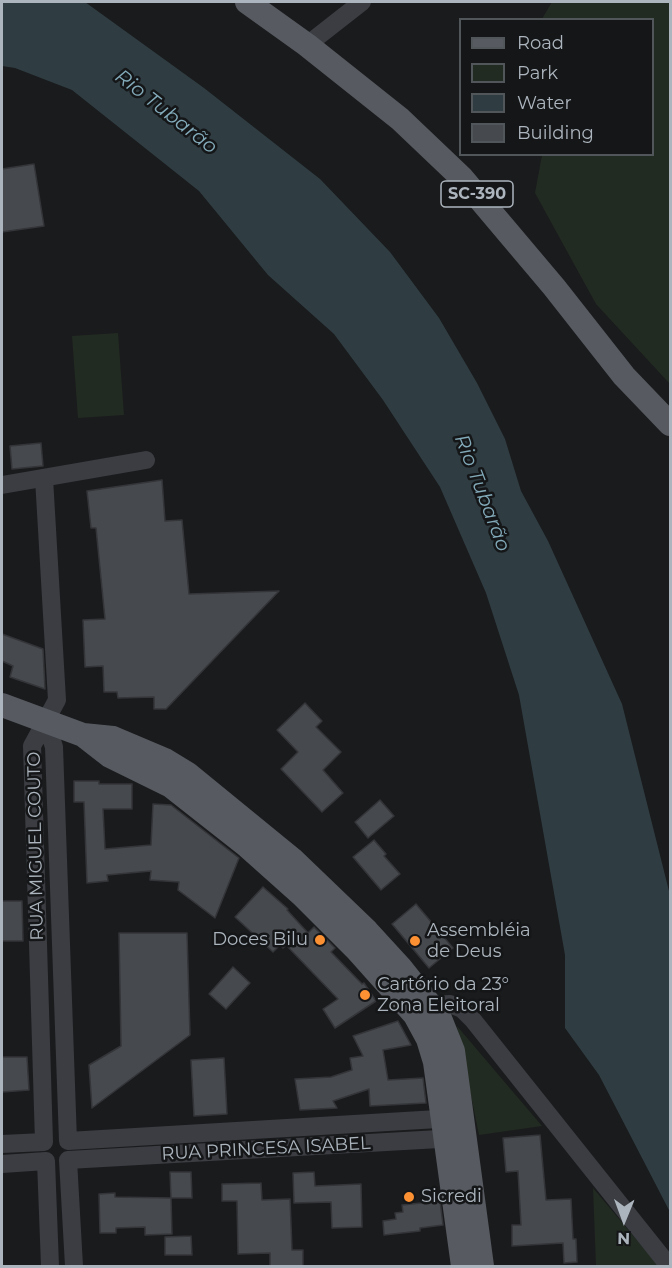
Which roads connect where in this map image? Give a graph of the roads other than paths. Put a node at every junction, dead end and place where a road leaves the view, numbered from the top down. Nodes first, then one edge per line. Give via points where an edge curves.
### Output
1 (247, 2) edge
2 (362, 2) edge
3 (307, 45) junction
4 (670, 424) edge
5 (146, 460) dead end
6 (44, 478) junction
7 (2, 485) edge
8 (2, 705) edge
9 (46, 722) junction
10 (39, 967) junction
11 (62, 968) junction
12 (423, 1010) junction
13 (65, 1057) junction
14 (42, 1058) junction
15 (454, 1128) junction
16 (214, 1132) junction
17 (68, 1141) junction
18 (44, 1142) junction
19 (2, 1144) edge
20 (215, 1152) junction
21 (69, 1160) junction
22 (46, 1161) junction
23 (2, 1164) edge
24 (50, 1266) edge
25 (74, 1266) edge
26 (462, 1266) edge
27 (482, 1266) edge
28 (669, 1266) edge

1 - 3 main road, SC-390
2 - 3 street
3 - 4 main road, SC-390 via 400,118 462,178 624,376
5 - 6 street
6 - 7 street
6 - 9 street via 57,700
8 - 9 main road
9 - 10 street, RUA MIGUEL COUTO via 32,746
9 - 11 street, RUA MIGUEL COUTO via 54,747
9 - 12 main road via 83,735 114,738 188,774 211,803 263,834 309,888 386,951
10 - 11 street
10 - 14 street, RUA MIGUEL COUTO
11 - 13 street, RUA MIGUEL COUTO
12 - 15 main road via 444,1026 453,1051
12 - 28 street via 450,1004 473,1020
13 - 14 street
13 - 17 street, RUA MIGUEL COUTO
14 - 18 street, RUA MIGUEL COUTO
15 - 16 street, RUA PRINCESA ISABEL
15 - 20 street, RUA PRINCESA ISABEL
15 - 26 main road
15 - 27 main road
16 - 17 street, RUA PRINCESA ISABEL
16 - 20 street
17 - 18 street via 56,1136
17 - 21 street via 72,1150
18 - 19 street
18 - 22 street via 41,1154
20 - 21 street, RUA PRINCESA ISABEL
21 - 22 street via 60,1166
21 - 25 street
22 - 23 street
22 - 24 street

